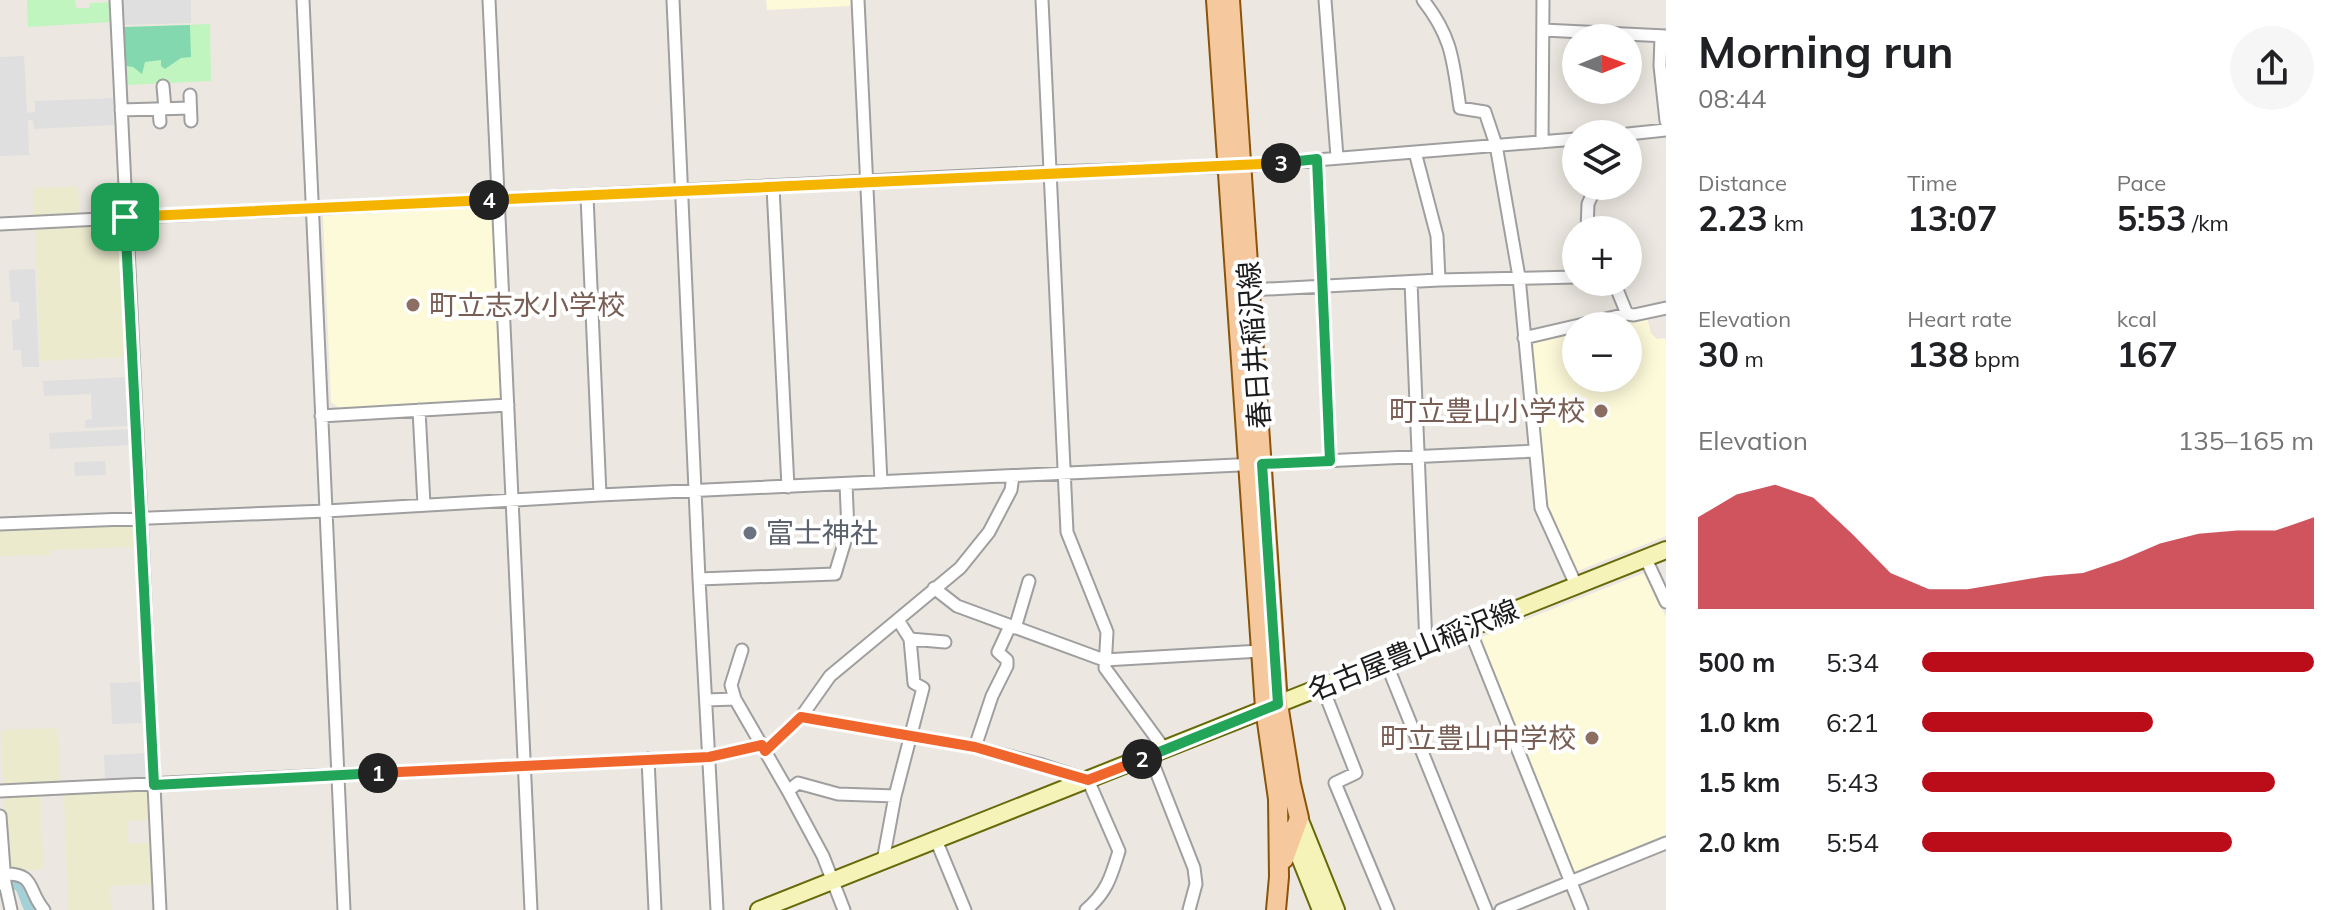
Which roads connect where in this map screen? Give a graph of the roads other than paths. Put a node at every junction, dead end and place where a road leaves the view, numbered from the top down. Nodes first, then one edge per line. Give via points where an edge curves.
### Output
1 (116, 0) edge
2 (303, 0) edge
3 (489, 0) edge
4 (673, 0) edge
5 (858, 0) edge
6 (1042, 0) edge
7 (1216, 0) edge
8 (1230, 0) edge
9 (1325, 0) edge
10 (1423, 0) edge
11 (1543, 0) edge
12 (1543, 30) junction
13 (1664, 36) edge
14 (163, 86) dead end
15 (162, 109) junction
16 (121, 110) junction
17 (191, 121) dead end
18 (1666, 121) edge
19 (160, 122) dead end
20 (1666, 130) edge
21 (1642, 133) edge
22 (1562, 140) edge
23 (1542, 142) junction
24 (1496, 145) junction
25 (1415, 152) junction
26 (1337, 157) junction
27 (1317, 159) junction
28 (1234, 166) junction
29 (1051, 172) junction
30 (867, 182) junction
31 (773, 187) junction
32 (683, 191) junction
33 (587, 196) junction
34 (498, 199) junction
35 (312, 209) junction
36 (125, 217) junction
37 (0, 224) edge
38 (1519, 277) junction
39 (1562, 277) edge
40 (1439, 280) junction
41 (1411, 282) junction
42 (1321, 286) junction
43 (1250, 290) junction
44 (1666, 308) edge
45 (1642, 313) edge
46 (1562, 329) edge
47 (1524, 338) junction
48 (508, 405) junction
49 (419, 410) junction
50 (321, 416) junction
51 (1535, 451) junction
52 (1418, 457) junction
53 (1330, 461) junction
54 (1255, 464) junction
55 (1064, 473) junction
56 (1013, 476) junction
57 (881, 482) junction
58 (846, 484) junction
59 (788, 487) junction
60 (696, 490) junction
61 (600, 495) junction
62 (512, 499) junction
63 (424, 505) junction
64 (326, 511) junction
65 (141, 520) junction
66 (0, 524) edge
67 (1666, 550) edge
68 (1645, 557) junction
69 (699, 579) junction
70 (1029, 581) dead end
71 (1576, 585) junction
72 (934, 588) junction
73 (1666, 602) edge
74 (898, 620) junction
75 (1013, 627) junction
76 (1469, 628) junction
77 (910, 639) junction
78 (945, 642) dead end
79 (1426, 645) junction
80 (742, 650) dead end
81 (1261, 651) junction
82 (1104, 660) junction
83 (1385, 660) junction
84 (1322, 686) junction
85 (735, 699) junction
86 (706, 700) junction
87 (1272, 706) junction
88 (801, 717) junction
89 (909, 735) junction
90 (975, 747) junction
91 (763, 748) junction
92 (1158, 753) junction
93 (709, 757) junction
94 (648, 759) junction
95 (525, 765) junction
96 (337, 776) junction
97 (1088, 780) junction
98 (154, 785) junction
99 (0, 791) edge
100 (788, 791) junction
101 (895, 796) junction
102 (1278, 799) junction
103 (0, 816) edge
104 (1299, 818) junction
105 (1291, 836) junction
106 (936, 840) junction
107 (1666, 843) edge
108 (883, 861) junction
109 (1279, 877) junction
110 (3, 880) edge
111 (832, 880) junction
112 (1570, 880) junction
113 (11, 910) edge
114 (44, 910) edge
115 (160, 910) edge
116 (344, 910) edge
117 (531, 910) edge
118 (655, 910) edge
119 (717, 910) edge
120 (759, 910) edge
121 (844, 910) edge
122 (965, 910) edge
123 (1086, 910) edge
124 (1189, 910) edge
125 (1276, 910) edge
126 (1321, 910) edge
127 (1336, 910) edge
128 (1388, 910) edge
129 (1486, 910) edge
130 (1501, 910) edge
131 (1582, 910) edge

1 - 16 street
2 - 35 street
3 - 34 street
4 - 32 street
5 - 30 street
6 - 29 street
7 - 28 main road, 春日井稲沢線
8 - 28 main road, 春日井稲沢線
9 - 26 street
10 - 24 street via 1451,49 1460,108 1485,112
11 - 12 street
12 - 13 street
12 - 23 street
13 - 18 street via 1660,66
14 - 15 street
15 - 16 street
15 - 17 street via 190,102
15 - 19 street
16 - 36 street
20 - 21 street
22 - 23 street
23 - 24 street
24 - 25 street
24 - 38 street
25 - 26 street
25 - 40 street via 1437,236
26 - 27 street
27 - 28 street
27 - 42 street
28 - 29 street
28 - 43 main road, 春日井稲沢線
28 - 54 main road, 春日井稲沢線
29 - 30 street
29 - 55 street
30 - 31 street
30 - 57 street
31 - 32 street
31 - 59 street
32 - 33 street
32 - 60 street
33 - 34 street
33 - 61 street
34 - 35 street
34 - 48 street
35 - 36 street
35 - 50 street
36 - 37 street
36 - 65 street
38 - 39 street
38 - 40 street
38 - 47 street
40 - 41 street
41 - 42 street
41 - 52 street
42 - 43 street
42 - 53 street
43 - 54 main road, 春日井稲沢線
44 - 45 street
46 - 47 street
47 - 51 street
48 - 49 street
48 - 62 street
49 - 50 street
49 - 63 street
50 - 64 street
51 - 52 street
51 - 71 street via 1541,508
52 - 53 street
52 - 79 street
53 - 54 street
54 - 55 street
54 - 81 main road, 春日井稲沢線
54 - 87 main road, 春日井稲沢線
55 - 56 street
55 - 82 street via 1067,532 1107,632
56 - 57 street
56 - 72 street via 989,532 960,568
57 - 58 street
58 - 59 street
58 - 69 street via 848,531 835,574
59 - 60 street
60 - 61 street
60 - 69 street
61 - 62 street
62 - 63 street
62 - 95 street
63 - 64 street
64 - 65 street
64 - 96 street
65 - 66 street
65 - 98 street
67 - 68 main road, 名古屋豊山稲沢線
68 - 71 main road, 名古屋豊山稲沢線
68 - 73 street
69 - 86 street
70 - 75 street
71 - 76 main road, 名古屋豊山稲沢線
72 - 74 street
72 - 75 street via 957,606
74 - 77 street
74 - 88 street via 830,676
75 - 82 street
75 - 90 street via 998,652 1007,666
76 - 79 main road, 名古屋豊山稲沢線
76 - 112 street
77 - 78 street
77 - 89 street via 914,683 923,688
79 - 83 main road, 名古屋豊山稲沢線
80 - 85 street via 731,685
81 - 82 street
81 - 87 main road, 春日井稲沢線
82 - 92 street
83 - 84 main road, 名古屋豊山稲沢線
83 - 129 street
84 - 87 main road, 名古屋豊山稲沢線
84 - 128 street via 1356,773 1335,783
85 - 86 street
85 - 91 street
86 - 93 street
87 - 92 main road, 名古屋豊山稲沢線
87 - 102 main road, 春日井稲沢線
87 - 104 main road, 春日井稲沢線
88 - 89 street
88 - 91 street
89 - 90 street
89 - 101 street
90 - 97 street
91 - 93 street
91 - 100 street
92 - 97 main road, 名古屋豊山稲沢線
92 - 124 street via 1194,868
93 - 94 street
93 - 119 street
94 - 95 street
94 - 118 street
95 - 96 street
95 - 117 street
96 - 98 street
96 - 116 street
97 - 106 main road, 名古屋豊山稲沢線
97 - 123 street via 1119,851 1110,881
98 - 99 street
98 - 115 street
100 - 101 street via 798,783 838,794
100 - 111 street
101 - 108 street
102 - 105 main road
102 - 109 main road, 春日井稲沢線
103 - 110 street
104 - 105 main road, 春日井稲沢線
104 - 127 main road
105 - 109 main road, 春日井稲沢線
105 - 126 main road
106 - 108 main road, 名古屋豊山稲沢線
106 - 122 street
107 - 112 street
108 - 111 main road, 名古屋豊山稲沢線
109 - 125 main road, 春日井稲沢線
110 - 113 street
110 - 114 street via 18,873 25,877
111 - 120 main road, 名古屋豊山稲沢線
111 - 121 street
112 - 130 street
112 - 131 street

